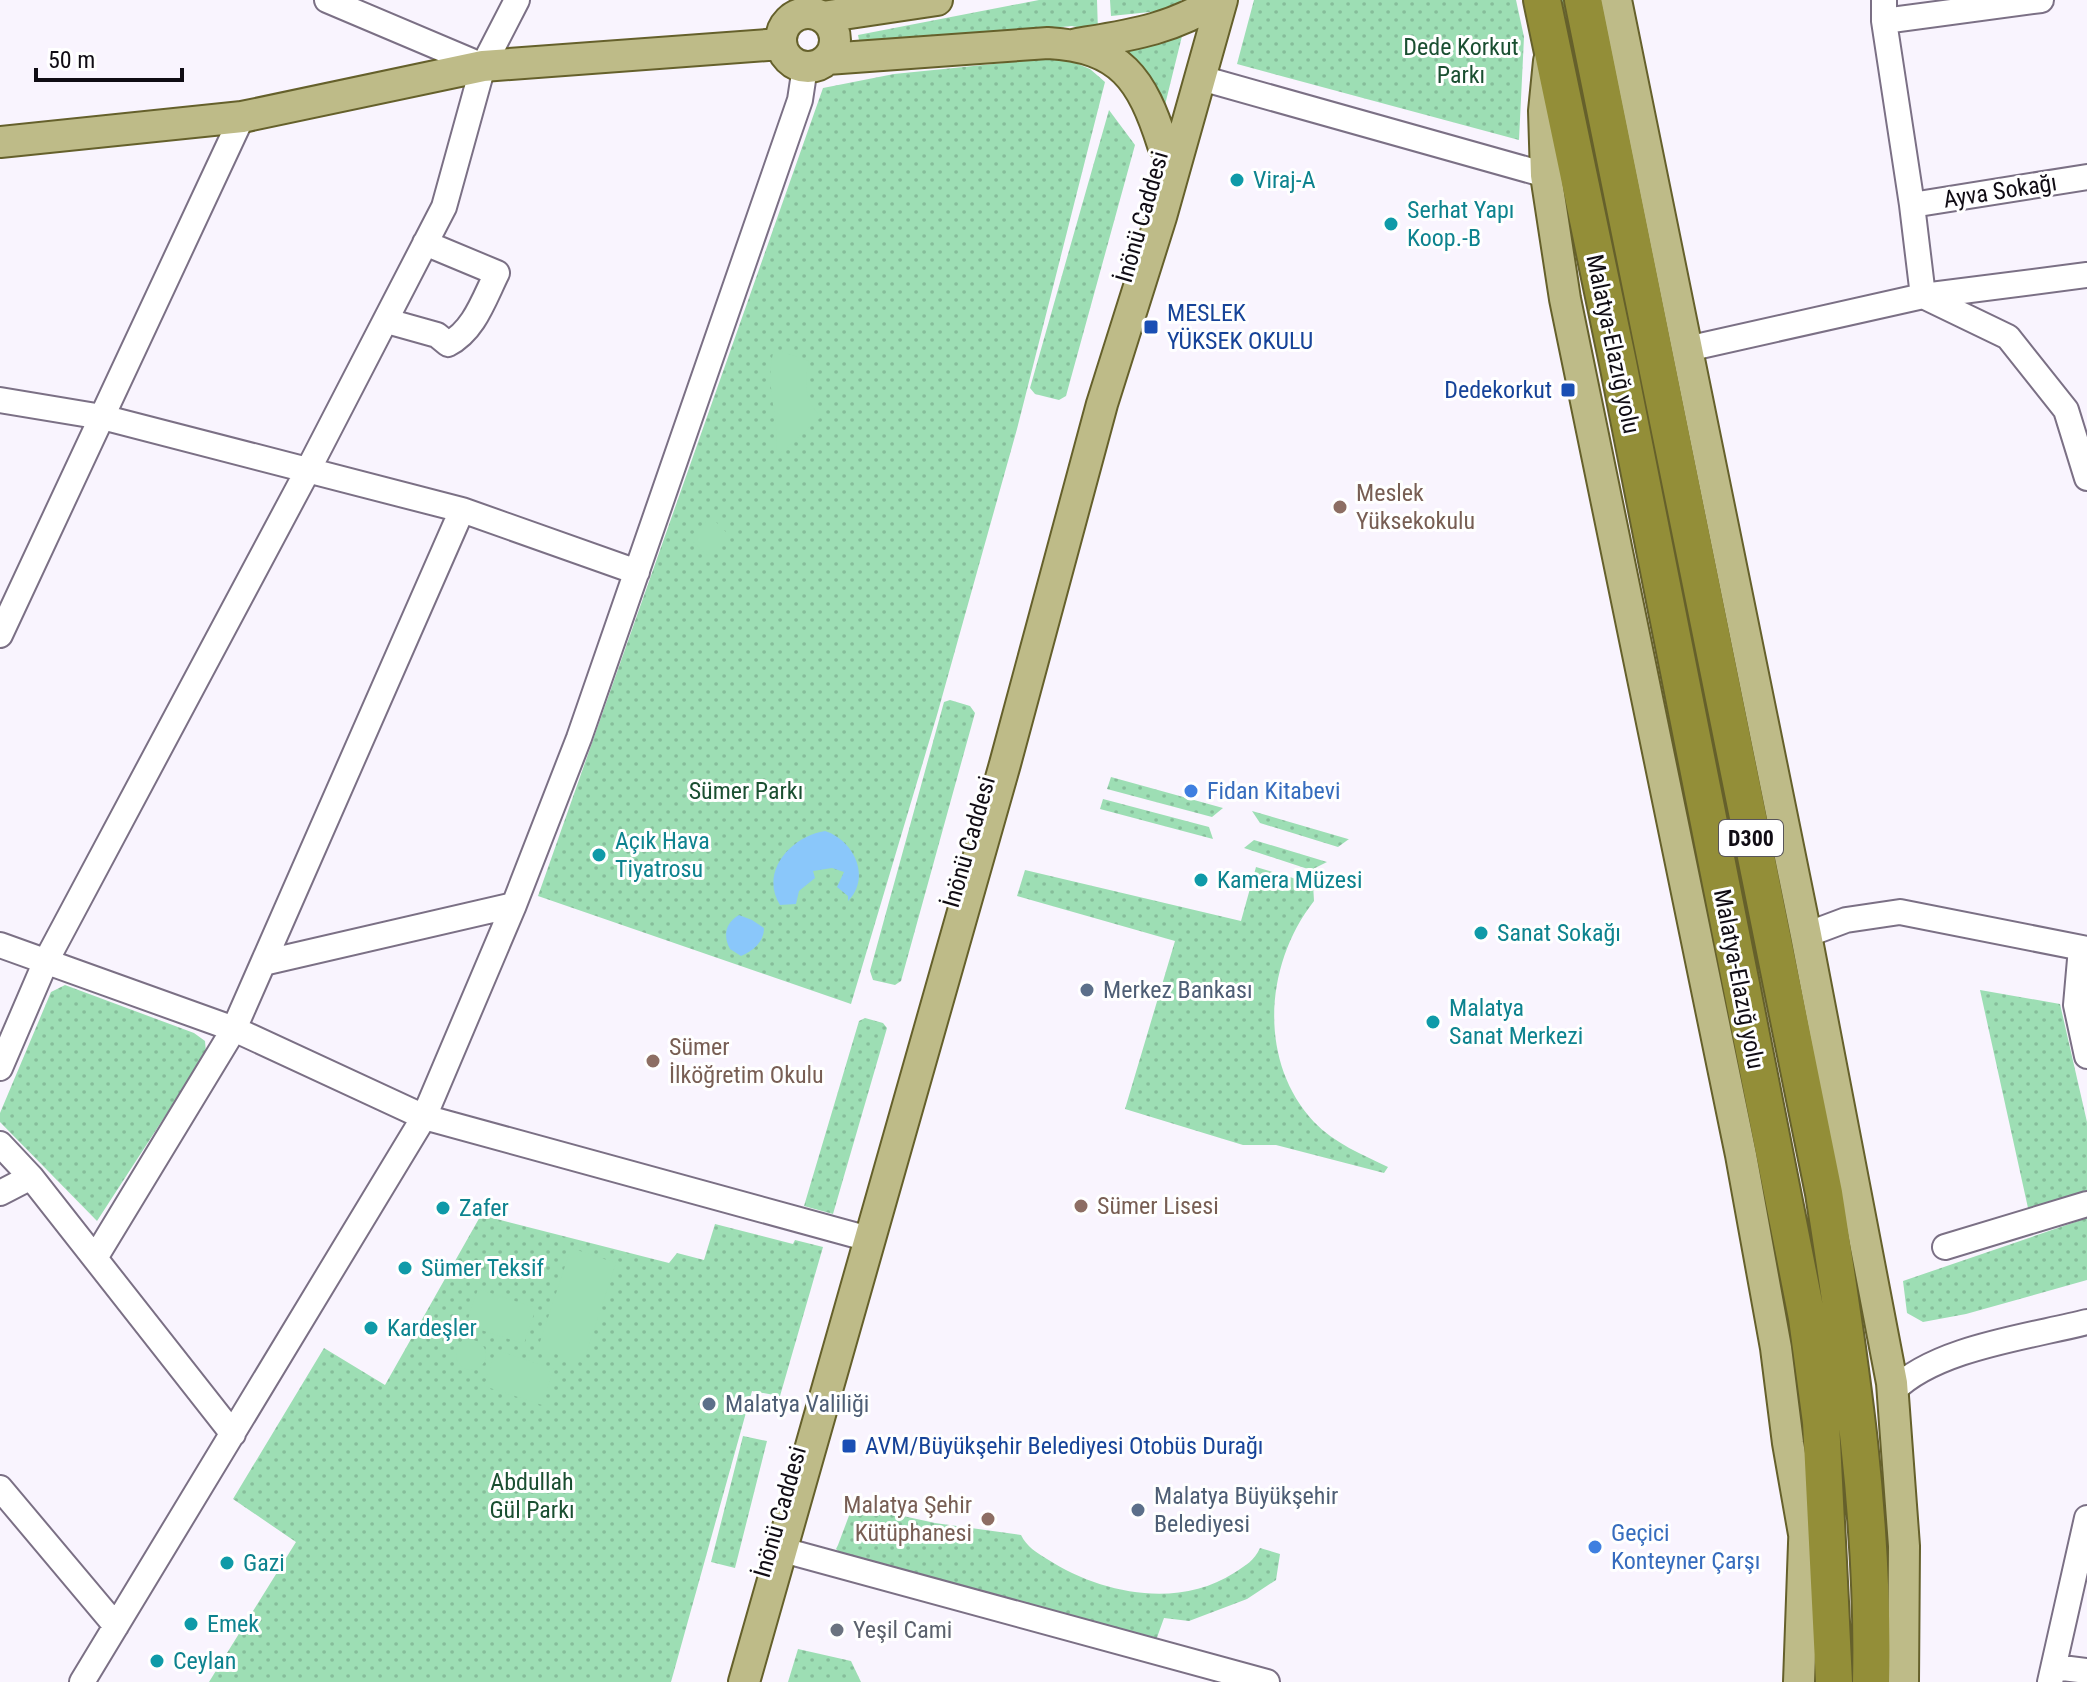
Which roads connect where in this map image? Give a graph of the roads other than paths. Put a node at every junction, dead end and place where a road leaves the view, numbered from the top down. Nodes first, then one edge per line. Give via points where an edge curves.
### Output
1 (327, 0) edge
2 (517, 0) edge
3 (937, 0) edge
4 (1542, 0) edge
5 (1583, 0) edge
6 (1616, 0) edge
7 (2041, 0) edge
8 (1209, 3) edge
9 (804, 10) edge
10 (1884, 10) edge
11 (1550, 43) junction
12 (781, 44) junction
13 (1077, 44) junction
14 (816, 63) junction
15 (483, 66) junction
16 (1201, 78) junction
17 (242, 117) junction
18 (0, 142) edge
19 (1163, 145) junction
20 (1546, 175) junction
21 (2087, 177) edge
22 (1912, 205) junction
23 (425, 243) junction
24 (2087, 275) edge
25 (1923, 296) junction
26 (387, 321) junction
27 (1687, 349) junction
28 (0, 400) edge
29 (2077, 408) edge
30 (102, 417) junction
31 (308, 470) junction
32 (2087, 478) edge
33 (462, 510) junction
34 (637, 572) junction
35 (0, 635) edge
36 (514, 905) junction
37 (1806, 935) junction
38 (0, 945) edge
39 (2084, 949) edge
40 (46, 961) junction
41 (263, 963) junction
42 (234, 1029) junction
43 (2087, 1056) edge
44 (0, 1068) edge
45 (424, 1117) junction
46 (0, 1144) edge
47 (31, 1177) junction
48 (0, 1193) edge
49 (2087, 1204) edge
50 (864, 1238) junction
51 (1945, 1247) dead end
52 (95, 1258) junction
53 (1807, 1318) junction
54 (2087, 1322) edge
55 (1893, 1391) junction
56 (233, 1434) junction
57 (0, 1488) edge
58 (2087, 1518) edge
59 (1804, 1534) junction
60 (783, 1550) junction
61 (116, 1626) junction
62 (2087, 1671) edge
63 (2052, 1674) edge
64 (82, 1682) edge
65 (732, 1682) edge
66 (744, 1682) edge
67 (1267, 1682) edge
68 (1799, 1682) edge
69 (1834, 1682) edge
70 (1871, 1682) edge
71 (1903, 1682) edge

1 - 15 street
2 - 15 street
3 - 9 main road
4 - 11 highway, Malatya-Elazığ yolu / D300
5 - 70 highway, Malatya-Elazığ yolu / D300 via 1824,1193 1864,1489
6 - 27 main road
7 - 10 street
8 - 13 main road via 1151,32
8 - 16 main road, İnönü Caddesi
8 - 19 main road, İnönü Caddesi
9 - 12 main road via 788,21
9 - 14 main road via 831,25 835,37 834,49
10 - 22 street
11 - 20 main road
11 - 53 highway, Malatya-Elazığ yolu / D300
12 - 14 main road via 794,63
12 - 15 main road
13 - 14 main road
13 - 19 main road via 1118,63 1134,79 1151,106
14 - 34 street
15 - 17 main road
15 - 23 street via 444,207
16 - 20 street
16 - 50 main road, İnönü Caddesi via 1102,404 1009,749
17 - 18 main road
17 - 30 street
19 - 50 main road, İnönü Caddesi
20 - 59 main road via 1565,299 1741,1155
21 - 22 street, Ayva Sokağı
22 - 25 street
23 - 26 street
23 - 26 street via 497,273 469,328 448,344 437,335
24 - 25 street
25 - 27 street
25 - 29 street via 2008,337
26 - 31 street
27 - 37 main road
28 - 30 street
29 - 32 street
30 - 31 street
30 - 35 street
31 - 33 street
31 - 40 street
33 - 34 street
33 - 41 street
34 - 36 street
36 - 41 street
36 - 45 street
37 - 39 street via 1846,920 1900,912
37 - 55 main road
38 - 40 street
39 - 43 street via 2076,1005
40 - 42 street
40 - 44 street
41 - 42 street
42 - 45 street
42 - 52 street
45 - 50 street
45 - 56 street
46 - 47 street
47 - 48 street
47 - 52 street
49 - 51 street
50 - 60 main road, İnönü Caddesi
50 - 65 main road, İnönü Caddesi
52 - 56 street
53 - 59 main road
53 - 69 highway, Malatya-Elazığ yolu / D300 via 1821,1422
54 - 55 street via 1946,1357 1909,1375
55 - 71 main road via 1904,1546
56 - 61 street
57 - 61 street
58 - 63 street
59 - 68 main road
60 - 66 main road, İnönü Caddesi
60 - 67 street
61 - 64 street
62 - 63 street

